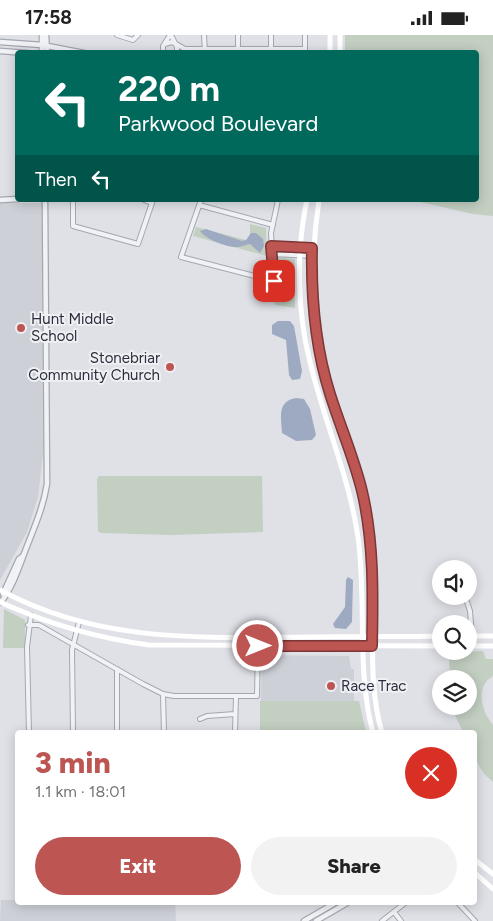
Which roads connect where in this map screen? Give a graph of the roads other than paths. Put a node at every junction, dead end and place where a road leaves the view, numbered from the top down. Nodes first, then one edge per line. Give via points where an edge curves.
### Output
1 (42, 35) edge
2 (46, 35) edge
3 (116, 35) edge
4 (138, 35) edge
5 (170, 35) edge
6 (204, 35) edge
7 (238, 35) edge
8 (272, 35) edge
9 (305, 35) edge
10 (330, 35) edge
11 (340, 35) edge
12 (0, 42) edge
13 (165, 44) junction
14 (175, 44) junction
15 (44, 46) junction
16 (185, 49) joint
17 (238, 49) junction
18 (272, 49) junction
19 (43, 50) edge
20 (46, 50) edge
21 (67, 50) edge
22 (164, 50) edge
23 (176, 50) edge
24 (194, 50) edge
25 (204, 50) edge
26 (221, 50) edge
27 (288, 50) edge
28 (305, 50) edge
29 (330, 50) edge
30 (340, 50) edge
31 (0, 51) edge
32 (15, 52) edge
33 (15, 199) edge
34 (0, 200) edge
35 (45, 202) edge
36 (73, 202) edge
37 (152, 202) edge
38 (200, 202) edge
39 (278, 202) edge
40 (307, 202) edge
41 (319, 202) edge
42 (273, 225) junction
43 (271, 246) junction
44 (301, 248) junction
45 (312, 248) junction
46 (272, 254) junction
47 (301, 256) junction
48 (312, 256) junction
49 (313, 313) junction
50 (303, 314) junction
51 (326, 379) junction
52 (316, 382) junction
53 (346, 439) junction
54 (335, 443) junction
55 (4, 592) edge
56 (1, 602) edge
57 (31, 615) junction
58 (79, 622) junction
59 (28, 625) junction
60 (76, 631) junction
61 (363, 635) junction
62 (372, 636) junction
63 (432, 636) edge
64 (477, 636) edge
65 (493, 636) edge
66 (258, 637) junction
67 (74, 643) junction
68 (258, 646) junction
69 (363, 646) junction
70 (372, 646) junction
71 (477, 646) edge
72 (493, 646) edge
73 (432, 647) edge
74 (117, 669) junction
75 (164, 694) junction
76 (236, 696) junction
77 (235, 714) junction
78 (200, 719) dead end
79 (29, 730) edge
80 (73, 730) edge
81 (117, 730) edge
82 (164, 730) edge
83 (235, 730) edge
84 (372, 730) edge
85 (381, 730) edge
86 (477, 861) edge
87 (493, 873) edge
88 (477, 875) edge
89 (493, 889) edge
90 (332, 905) edge
91 (344, 905) edge
92 (403, 905) edge
93 (460, 905) edge
94 (394, 913) junction
95 (310, 919) edge
96 (304, 921) edge
97 (316, 921) edge
98 (382, 921) edge
99 (401, 921) edge
100 (475, 921) edge

1 - 15 street
2 - 15 street
3 - 4 street via 133,40
5 - 13 street
5 - 14 street
6 - 25 street
7 - 17 street
8 - 18 street
9 - 28 street
10 - 29 main road
11 - 30 main road
12 - 15 street
13 - 14 street
13 - 22 street
14 - 16 street
14 - 23 street
15 - 19 street
15 - 20 street
15 - 21 street
16 - 24 street
17 - 18 street
17 - 26 street
18 - 27 street
31 - 32 street
33 - 34 street
35 - 55 street via 48,475 41,511
36 - 37 street via 73,227 138,244
38 - 42 street
38 - 46 street via 181,257 274,281
39 - 42 street
40 - 44 main road
41 - 45 main road
42 - 43 street
43 - 44 street
43 - 46 street
44 - 45 street
44 - 47 main road
45 - 48 main road
46 - 47 street
47 - 48 street
47 - 50 main road
48 - 49 main road
49 - 50 main road
49 - 51 main road
50 - 52 main road via 309,360
51 - 52 main road
51 - 53 main road
52 - 54 main road
53 - 54 main road
53 - 62 main road via 362,491 371,547
54 - 61 main road via 356,526 361,564
55 - 56 street
55 - 58 main road
56 - 57 main road
57 - 59 street
57 - 60 main road
58 - 60 street
58 - 66 main road via 152,635
59 - 67 street via 39,625
59 - 79 street
60 - 67 street
60 - 68 main road via 149,645
61 - 62 main road
61 - 66 main road
61 - 69 main road
62 - 63 main road
62 - 70 main road
64 - 65 main road
66 - 68 main road
67 - 74 street
67 - 80 street
68 - 69 main road
68 - 76 street via 257,696
69 - 70 main road
69 - 84 main road via 365,698
70 - 73 main road
70 - 85 main road via 373,689
71 - 72 main road
74 - 75 street
74 - 81 street
75 - 76 street
75 - 82 street
76 - 77 street
77 - 78 street
77 - 83 street
86 - 87 main road
88 - 89 main road
90 - 95 street
91 - 97 street
92 - 94 street
93 - 100 street
94 - 98 street
94 - 99 street
95 - 96 street

